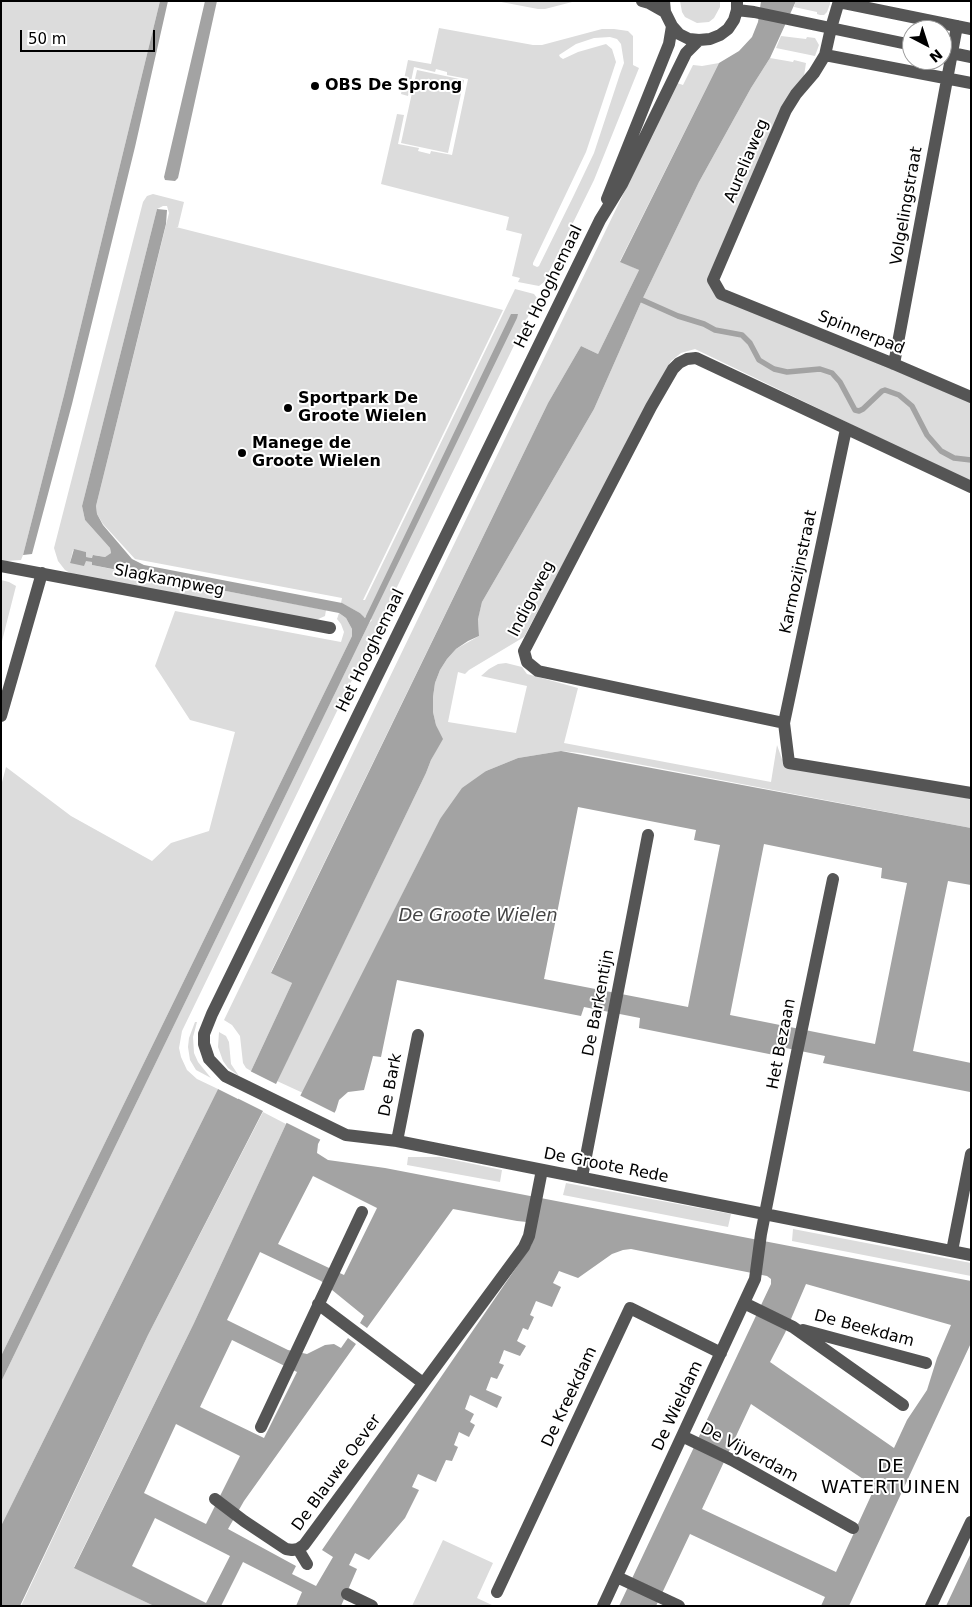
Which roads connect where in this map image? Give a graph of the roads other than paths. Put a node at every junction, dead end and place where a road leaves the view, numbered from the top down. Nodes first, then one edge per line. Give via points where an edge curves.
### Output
1 (642, 1) edge
2 (839, 1) edge
3 (737, 6) edge
4 (664, 7) edge
5 (672, 26) junction
6 (957, 26) junction
7 (831, 28) junction
8 (971, 29) edge
9 (952, 39) edge
10 (699, 40) junction
11 (902, 43) edge
12 (952, 53) edge
13 (825, 55) junction
14 (971, 57) edge
15 (947, 70) edge
16 (947, 78) junction
17 (971, 83) edge
18 (600, 220) junction
19 (738, 300) joint
20 (894, 364) junction
21 (971, 397) edge
22 (846, 429) junction
23 (971, 487) edge
24 (1, 566) edge
25 (42, 574) junction
26 (330, 628) dead end
27 (1, 716) edge
28 (784, 723) junction
29 (971, 793) edge
30 (648, 835) dead end
31 (833, 879) dead end
32 (418, 1035) dead end
33 (243, 1086) joint
34 (397, 1141) junction
35 (971, 1154) edge
36 (542, 1170) junction
37 (582, 1177) junction
38 (362, 1212) dead end
39 (766, 1215) junction
40 (952, 1251) junction
41 (971, 1255) edge
42 (318, 1304) junction
43 (748, 1306) junction
44 (793, 1327) junction
45 (720, 1353) junction
46 (926, 1363) dead end
47 (423, 1383) junction
48 (904, 1406) dead end
49 (260, 1427) dead end
50 (686, 1439) junction
51 (215, 1499) dead end
52 (971, 1522) edge
53 (853, 1528) dead end
54 (298, 1549) junction
55 (307, 1564) dead end
56 (622, 1579) junction
57 (497, 1592) dead end
58 (347, 1594) dead end
59 (372, 1606) edge
60 (603, 1606) edge
61 (679, 1606) edge
62 (931, 1606) edge

1 - 4 street
2 - 6 street
2 - 7 street, Aureliaweg
3 - 7 street
3 - 10 street via 730,24 720,35 710,40
4 - 5 street
5 - 10 street via 679,34
5 - 18 street, Het Hooghemaal via 669,44
6 - 8 street
6 - 9 street, Volgelingstraat
7 - 11 street
7 - 13 street, Aureliaweg
10 - 18 street, Het Hooghemaal via 686,53 622,184
12 - 14 street
13 - 16 street
13 - 19 street, Aureliaweg via 786,110 713,280 721,294
15 - 16 street, Volgelingstraat
16 - 17 street
16 - 20 street, Volgelingstraat
18 - 33 street, Het Hooghemaal via 208,1023 204,1044 208,1059 225,1076
19 - 20 street, Spinnerpad
20 - 21 street, Spinnerpad
22 - 23 street
22 - 28 street, Karmozijnstraat
22 - 28 street, Indigoweg via 696,358 679,363 651,406 524,652 527,662 538,671
24 - 25 street, Slagkampweg
25 - 26 street, Slagkampweg
25 - 27 street
28 - 29 street via 789,763
30 - 37 street, De Barkentijn
31 - 39 street, Het Bezaan
32 - 34 street, De Bark
33 - 34 street, De Groote Rede via 350,1136
34 - 36 street, De Groote Rede
35 - 40 street
36 - 37 street, De Groote Rede
36 - 47 street, De Blauwe Oever via 524,1247
37 - 39 street, De Groote Rede
38 - 42 street
39 - 40 street, De Groote Rede
39 - 43 street, De Wieldam
40 - 41 street, De Groote Rede
42 - 47 street
42 - 49 street
43 - 44 street, De Beekdam
43 - 45 street, De Wieldam
44 - 46 street, De Beekdam
44 - 48 street, De Beekdam
45 - 50 street, De Wieldam
45 - 57 street, De Kreekdam via 630,1308
47 - 54 street, De Blauwe Oever via 309,1540
50 - 53 street, De Vijverdam via 732,1460
50 - 56 street, De Wieldam
51 - 54 street, De Blauwe Oever via 286,1549
52 - 62 street
54 - 55 street
56 - 60 street, De Wieldam
56 - 61 street
58 - 59 street

